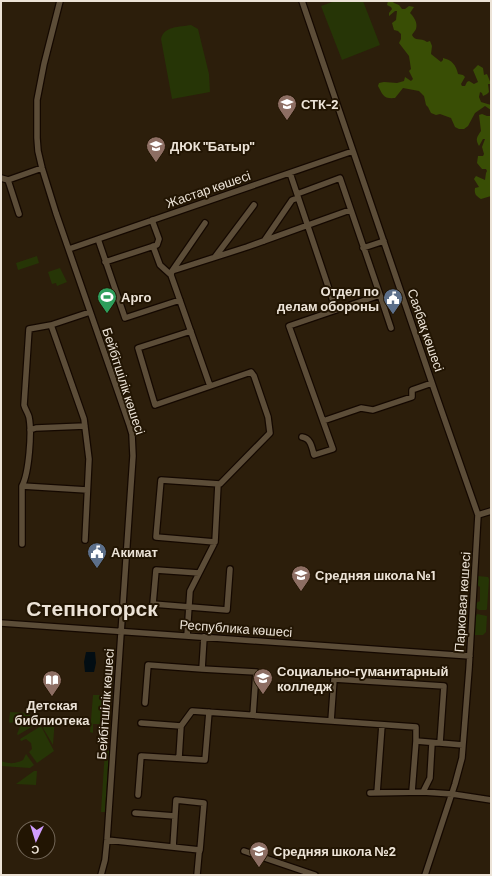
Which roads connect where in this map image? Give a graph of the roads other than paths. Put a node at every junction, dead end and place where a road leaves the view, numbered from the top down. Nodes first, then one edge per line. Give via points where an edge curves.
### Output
1 (60, 1) edge
2 (302, 1) edge
3 (353, 151) junction
4 (42, 168) junction
5 (290, 173) junction
6 (1, 178) edge
7 (8, 180) junction
8 (297, 196) junction
9 (254, 205) dead end
10 (350, 210) junction
11 (19, 214) dead end
12 (152, 220) junction
13 (205, 223) dead end
14 (307, 225) junction
15 (98, 239) junction
16 (264, 241) junction
17 (384, 241) junction
18 (153, 246) junction
19 (363, 248) junction
20 (69, 249) junction
21 (214, 257) junction
22 (105, 262) junction
23 (171, 273) junction
24 (380, 295) junction
25 (180, 300) junction
26 (336, 310) junction
27 (90, 312) junction
28 (50, 326) junction
29 (391, 328) dead end
30 (191, 331) junction
31 (432, 383) junction
32 (210, 386) junction
33 (323, 421) junction
34 (85, 426) junction
35 (30, 430) junction
36 (302, 437) dead end
37 (218, 484) junction
38 (22, 486) junction
39 (87, 490) junction
40 (491, 511) edge
41 (478, 515) junction
42 (85, 540) dead end
43 (215, 542) junction
44 (22, 544) dead end
45 (230, 569) dead end
46 (199, 573) junction
47 (189, 607) junction
48 (1, 623) edge
49 (121, 631) junction
50 (187, 636) junction
51 (204, 637) junction
52 (470, 656) junction
53 (202, 668) junction
54 (145, 703) dead end
55 (209, 712) junction
56 (253, 715) junction
57 (331, 721) junction
58 (141, 724) dead end
59 (382, 725) junction
60 (181, 726) junction
61 (416, 741) junction
62 (432, 743) junction
63 (440, 743) junction
64 (463, 745) junction
65 (179, 758) junction
66 (412, 792) junction
67 (423, 792) junction
68 (377, 793) junction
69 (370, 794) dead end
70 (452, 794) junction
71 (138, 795) dead end
72 (491, 800) edge
73 (135, 813) dead end
74 (175, 816) junction
75 (107, 840) junction
76 (173, 847) junction
77 (200, 850) junction
78 (244, 851) dead end
79 (101, 875) edge
80 (197, 875) edge
81 (315, 875) edge
82 (425, 875) edge

1 - 4 street, Бейбітшілік көшесі via 37,100 37,138
2 - 3 street, Саябақ көшесі
3 - 5 street, Жастар көшесі
3 - 17 street, Саябақ көшесі
4 - 7 street
4 - 20 street, Бейбітшілік көшесі
5 - 8 street
5 - 12 street, Жастар көшесі
6 - 7 street
7 - 11 street
8 - 10 street via 340,178
8 - 14 street
8 - 16 street
9 - 21 street
10 - 14 street
10 - 19 street
12 - 15 street, Жастар көшесі
12 - 18 street via 159,239 157,245
13 - 23 street
14 - 16 street
14 - 26 street
15 - 20 street, Жастар көшесі
15 - 22 street
16 - 21 street
17 - 19 street
17 - 31 street, Саябақ көшесі
18 - 22 street
18 - 23 street via 160,265
19 - 24 street
20 - 27 street, Бейбітшілік көшесі
21 - 23 street
22 - 25 street via 125,318
23 - 25 street
24 - 26 street
24 - 29 street
25 - 30 street
26 - 33 street via 289,326
27 - 28 street
27 - 49 street, Бейбітшілік көшесі via 133,443
28 - 34 street
28 - 35 street via 29,329 24,405
30 - 32 street
30 - 32 street via 138,348 154,405
31 - 33 street via 412,390 412,398 373,410 362,408
31 - 41 street, Саябақ көшесі
32 - 37 street via 251,372 268,417 270,433
33 - 36 street via 333,449 314,455 309,440
34 - 35 street
34 - 39 street via 89,459
35 - 38 street via 27,467
37 - 43 street
37 - 43 street via 161,480 156,538
38 - 39 street
38 - 44 street
39 - 42 street
40 - 41 street
41 - 52 street, Парковая көшесі
43 - 46 street
45 - 47 street via 227,610
46 - 47 street via 190,592
46 - 47 street via 156,570 153,604
47 - 50 street
48 - 49 street, Республика көшесі
49 - 50 street, Республика көшесі
49 - 75 street, Бейбітшілік көшесі
50 - 51 street, Республика көшесі
51 - 52 street, Республика көшесі
51 - 53 street
52 - 64 street, Парковая көшесі
53 - 54 street via 148,665
53 - 56 street via 256,672
55 - 56 street
55 - 60 street via 192,710
55 - 65 street via 205,760
56 - 57 street
57 - 59 street
57 - 63 street via 334,679 444,686
58 - 60 street
59 - 61 street via 416,728
59 - 68 street
60 - 65 street
61 - 62 street
61 - 66 street
62 - 63 street
62 - 67 street via 430,778
63 - 64 street
64 - 70 street, Парковая көшесі via 460,768
65 - 71 street via 141,756
66 - 67 street
66 - 68 street
67 - 70 street
68 - 69 street
70 - 72 street
70 - 82 street, Парковая көшесі
73 - 74 street
74 - 76 street
74 - 77 street via 176,800 204,803
75 - 76 street
75 - 79 street, Бейбітшілік көшесі
76 - 77 street
77 - 80 street
78 - 81 street

